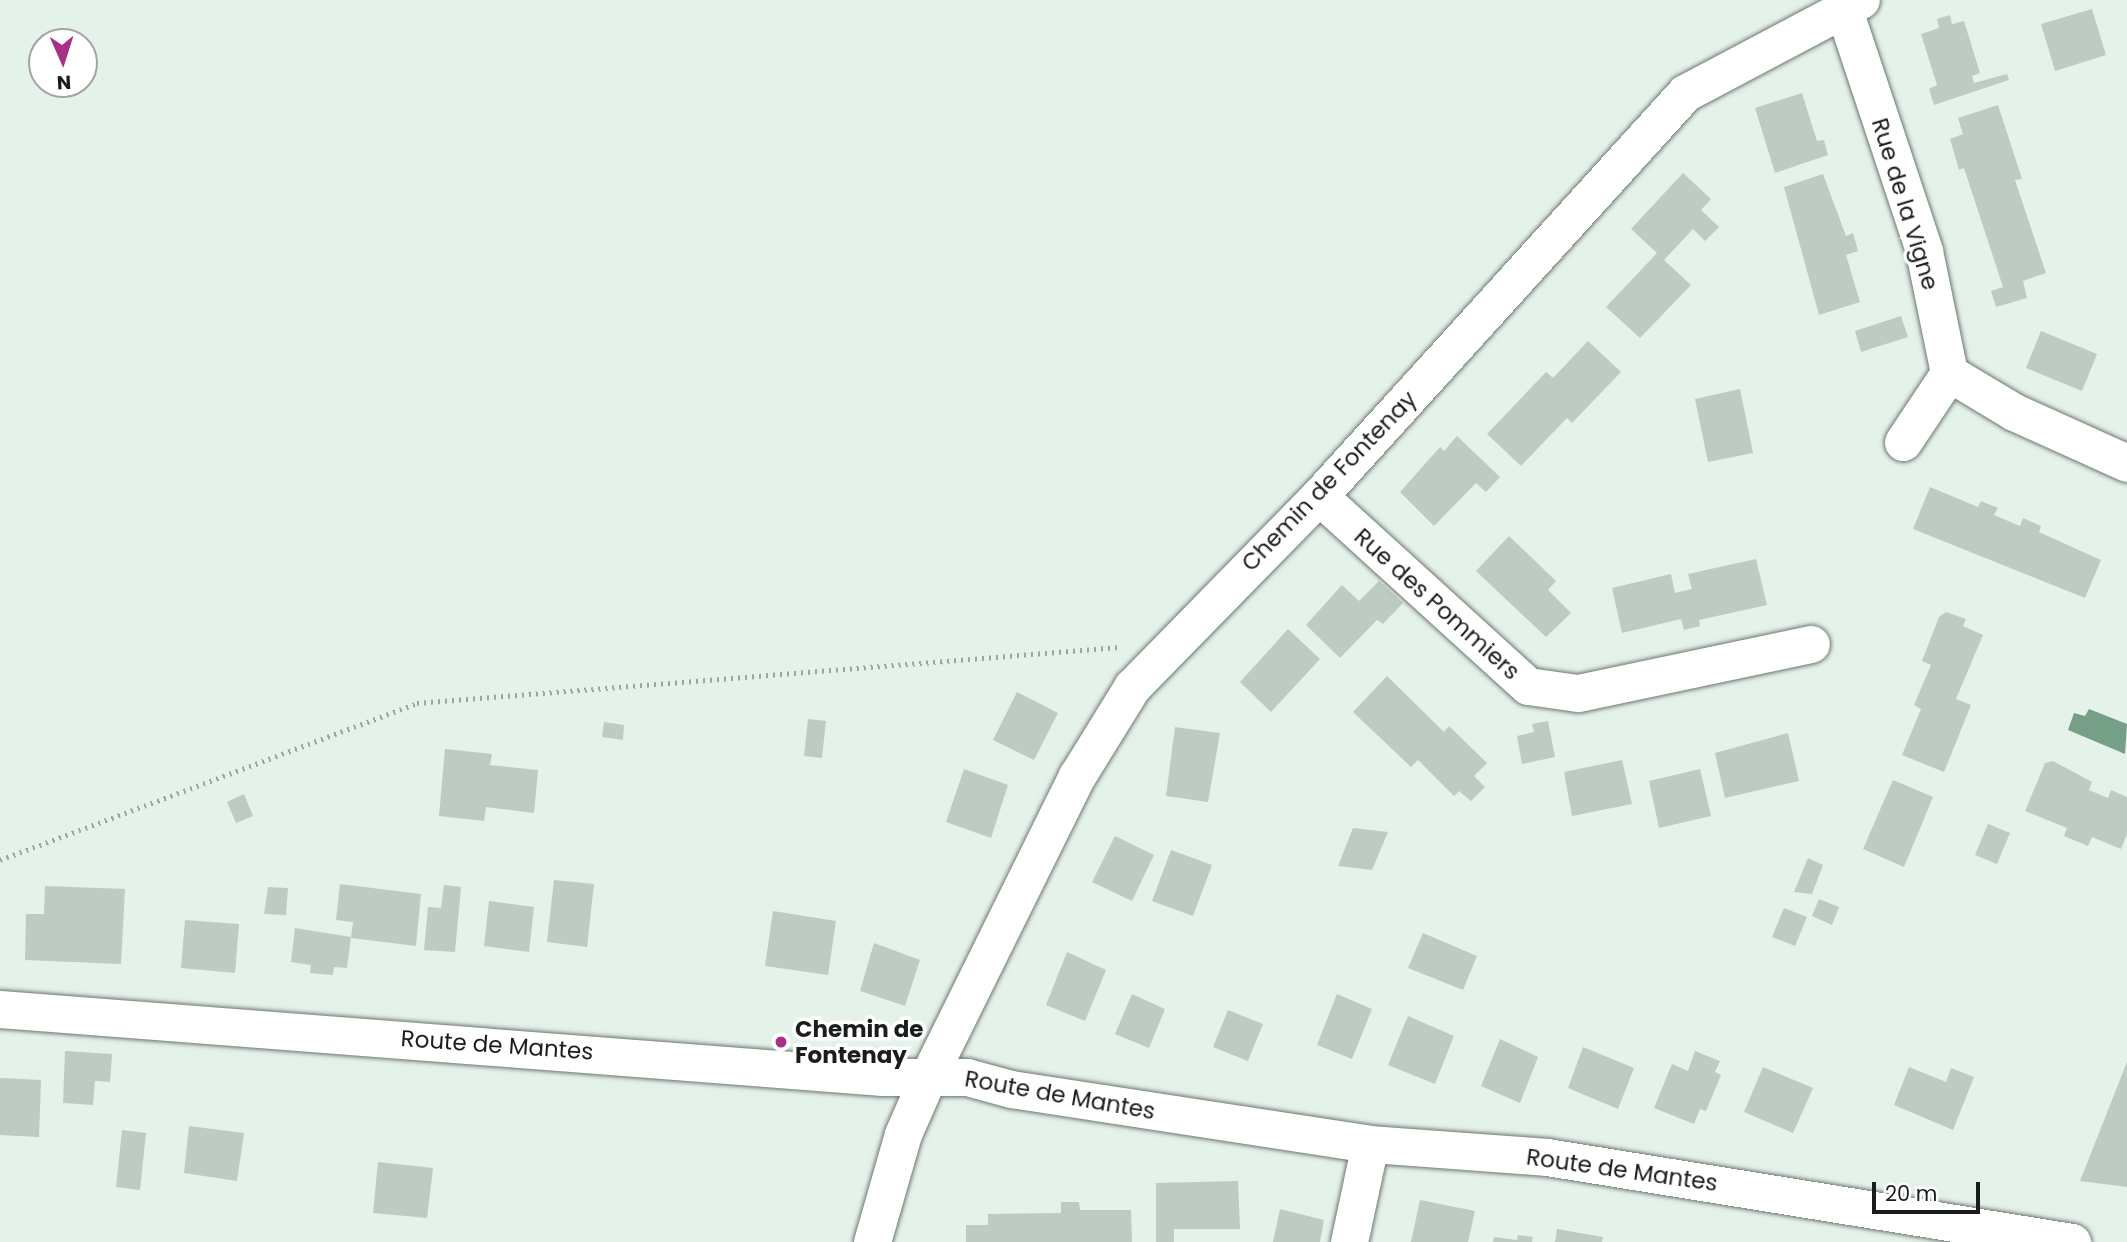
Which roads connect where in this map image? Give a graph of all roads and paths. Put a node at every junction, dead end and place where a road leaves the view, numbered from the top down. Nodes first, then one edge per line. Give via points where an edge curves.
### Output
1 (1852, 4) edge
2 (1949, 373) junction
3 (1903, 442) dead end
4 (2127, 463) edge
5 (1320, 496) junction
6 (1172, 642) junction
7 (1811, 644) dead end
8 (0, 860) edge
9 (0, 1009) edge
10 (928, 1077) junction
11 (1370, 1144) junction
12 (1964, 1233) edge
13 (872, 1242) edge
14 (1349, 1242) edge
15 (2072, 1242) edge

1 - 2 street, Rue de la Vigne via 1924,251
1 - 5 street, Chemin de Fontenay via 1685,93
2 - 3 street
2 - 4 street via 2014,412
5 - 6 street, Chemin de Fontenay
5 - 7 street, Rue des Pommiers via 1528,686 1578,693
6 - 8 path via 417,703
6 - 10 street, Chemin de Fontenay via 1132,687 1077,776
9 - 10 street, Route de Mantes
10 - 11 street, Route de Mantes via 967,1077 1011,1089
10 - 13 street, Chemin de Fontenay via 904,1134
11 - 12 street, Route de Mantes via 1548,1157
11 - 14 street
12 - 15 street, Route de Mantes

